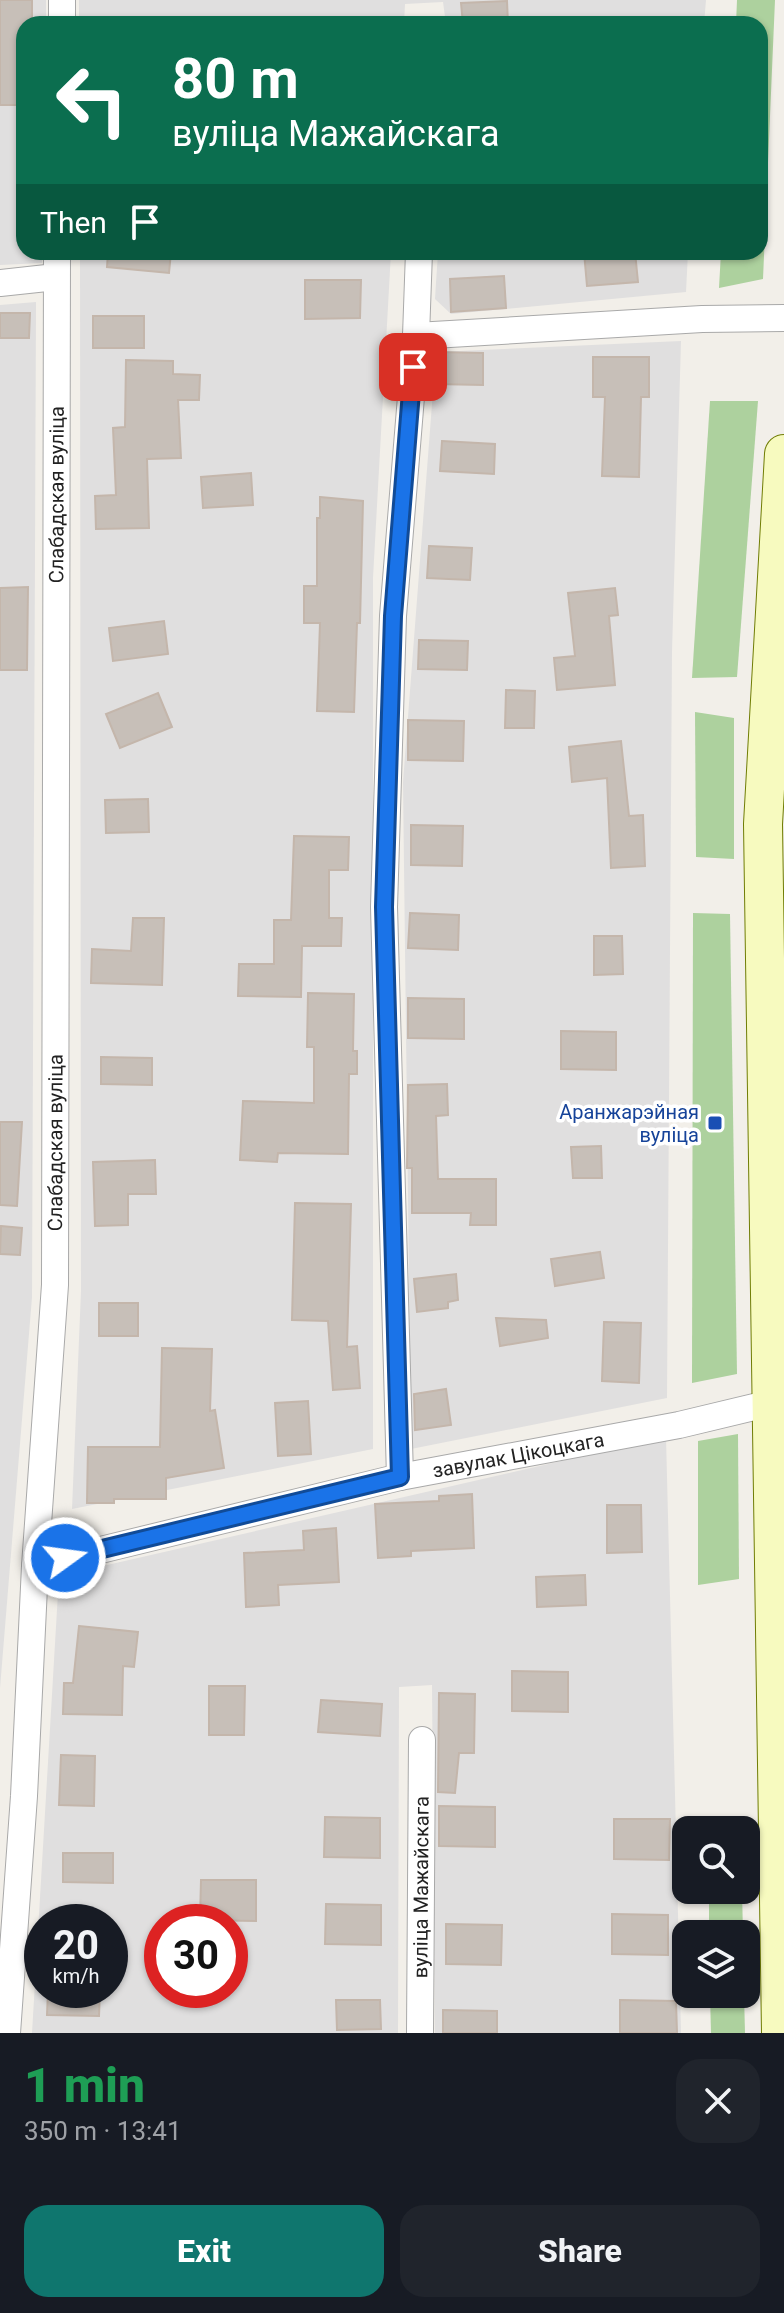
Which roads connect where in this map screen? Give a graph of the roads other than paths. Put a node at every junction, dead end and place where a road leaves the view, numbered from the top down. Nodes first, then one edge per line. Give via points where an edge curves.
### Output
1 (419, 260) edge
2 (57, 265) edge
3 (0, 283) edge
4 (784, 318) edge
5 (416, 336) junction
6 (784, 454) edge
7 (771, 1403) junction
8 (400, 1477) junction
9 (35, 1566) junction
10 (422, 1740) dead end
11 (12, 1797) edge
12 (7, 2033) edge
13 (420, 2033) edge
14 (781, 2033) edge

1 - 5 street
2 - 3 street
2 - 9 street, Слабадская вуліца via 55,1285
4 - 5 street
5 - 8 street via 393,616 384,907
6 - 7 main road via 763,824
7 - 8 street, завулак Цікоцкага
7 - 14 main road
8 - 9 street, завулак Цікоцкага
9 - 11 street, Слабадская вуліца
10 - 13 street, вуліца Мажайскага
11 - 12 street, Слабадская вуліца

